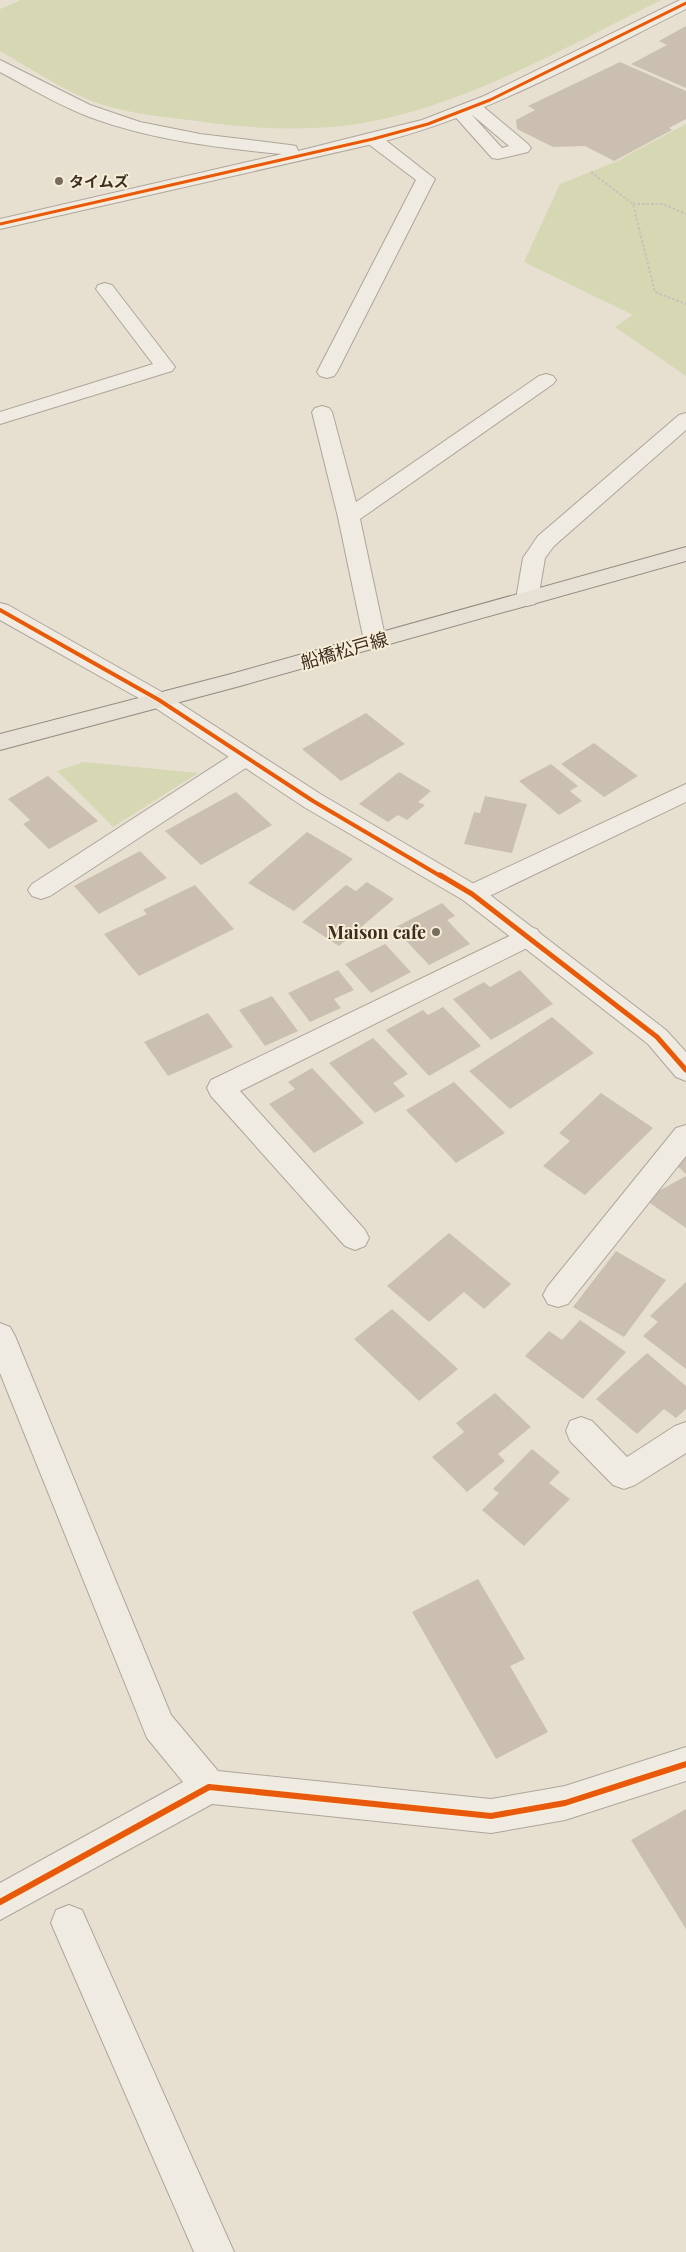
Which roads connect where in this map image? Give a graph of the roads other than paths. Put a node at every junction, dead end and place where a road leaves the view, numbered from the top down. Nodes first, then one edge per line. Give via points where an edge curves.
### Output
1 (686, 3) edge
2 (0, 65) edge
3 (373, 139) junction
4 (311, 152) junction
5 (0, 224) edge
6 (105, 289) dead end
7 (327, 372) dead end
8 (546, 380) dead end
9 (322, 412) dead end
10 (0, 418) edge
11 (686, 419) edge
12 (349, 517) junction
13 (686, 554) edge
14 (527, 599) junction
15 (0, 610) edge
16 (375, 641) junction
17 (159, 700) junction
18 (0, 742) edge
19 (244, 758) junction
20 (686, 792) edge
21 (41, 890) dead end
22 (472, 894) junction
23 (528, 936) junction
24 (686, 1070) edge
25 (686, 1136) edge
26 (355, 1238) dead end
27 (558, 1295) dead end
28 (0, 1336) edge
29 (581, 1431) dead end
30 (686, 1436) edge
31 (686, 1764) edge
32 (208, 1787) junction
33 (0, 1902) edge
34 (69, 1923) dead end
35 (214, 2252) edge

1 - 3 street via 466,110
2 - 4 street via 48,91 112,119 164,132 263,148
3 - 4 street
3 - 7 street via 426,179
4 - 5 street
6 - 10 street via 165,366
8 - 12 street
9 - 12 street
11 - 14 street via 546,541 534,558
12 - 16 street
13 - 14 main road, 船橋松戸線
14 - 16 main road, 船橋松戸線
15 - 17 street
16 - 17 main road, 船橋松戸線
17 - 18 main road, 船橋松戸線
17 - 19 street
19 - 21 street
19 - 22 street
20 - 22 street
22 - 23 street
23 - 24 street via 657,1037
23 - 26 street via 221,1088
25 - 27 street
28 - 32 street via 159,1726
29 - 30 street via 624,1475
31 - 32 street via 526,1813 490,1816
32 - 33 street
34 - 35 street

